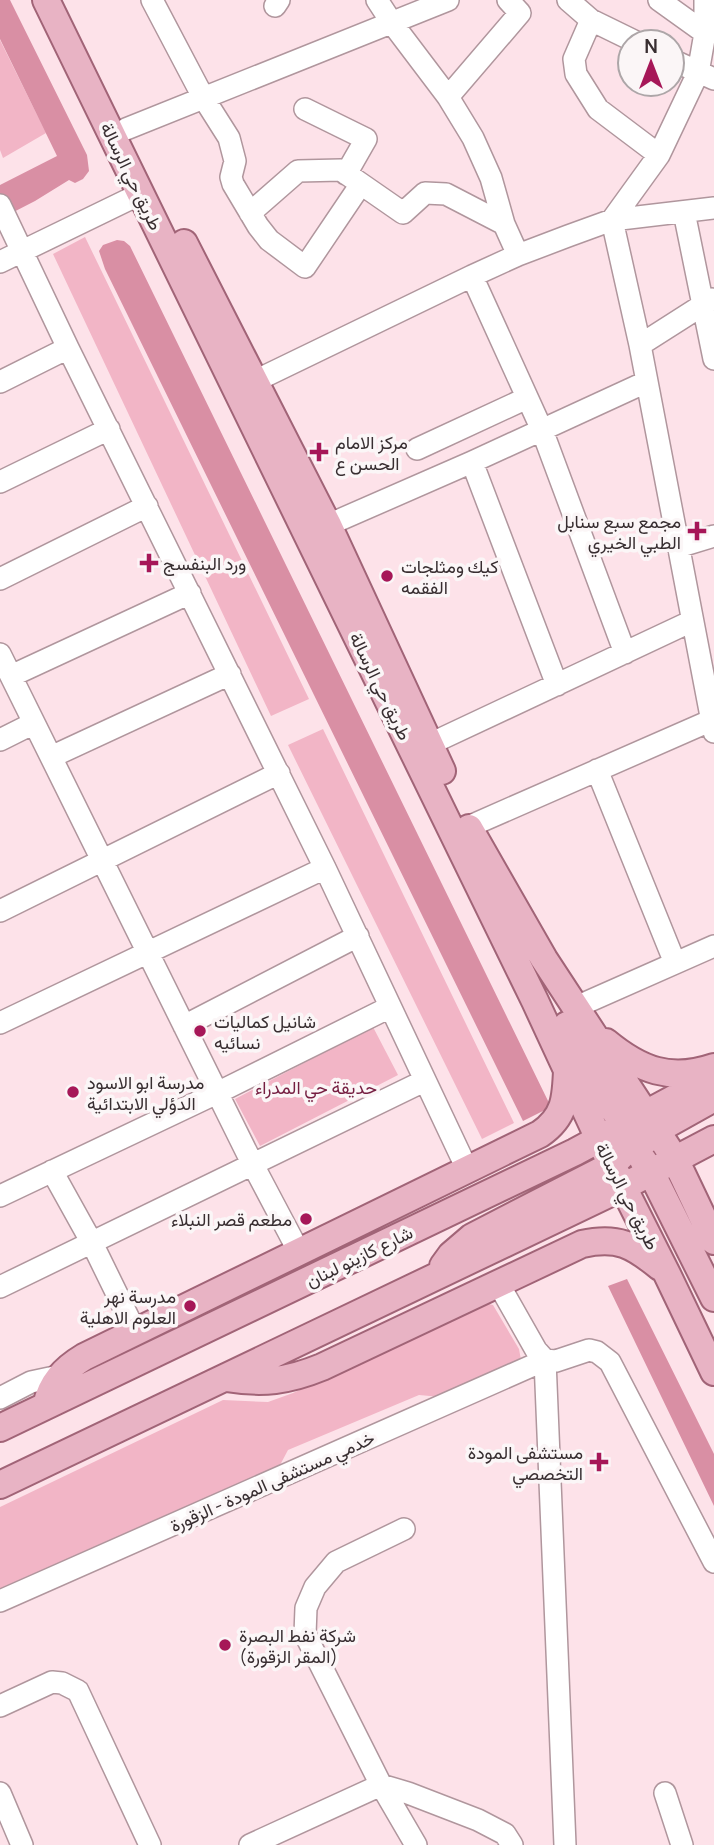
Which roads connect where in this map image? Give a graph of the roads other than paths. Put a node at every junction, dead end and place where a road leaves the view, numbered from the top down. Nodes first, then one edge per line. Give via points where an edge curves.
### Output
1 (46, 0) edge
2 (63, 0) edge
3 (152, 0) edge
4 (377, 0) edge
5 (448, 0) edge
6 (508, 0) edge
7 (568, 0) edge
8 (659, 0) edge
9 (705, 0) edge
10 (592, 20) junction
11 (392, 23) junction
12 (616, 32) edge
13 (705, 33) junction
14 (686, 67) edge
15 (706, 76) edge
16 (203, 97) junction
17 (448, 97) junction
18 (305, 109) dead end
19 (126, 129) junction
20 (659, 155) junction
21 (354, 179) junction
22 (140, 194) junction
23 (714, 208) edge
24 (684, 212) junction
25 (4, 213) edge
26 (250, 213) junction
27 (612, 220) junction
28 (503, 224) junction
29 (23, 251) junction
30 (518, 255) junction
31 (0, 262) edge
32 (471, 276) junction
33 (708, 302) edge
34 (640, 345) junction
35 (68, 348) junction
36 (714, 359) edge
37 (0, 382) edge
38 (255, 382) junction
39 (646, 382) junction
40 (527, 398) junction
41 (109, 429) junction
42 (542, 429) junction
43 (417, 449) dead end
44 (472, 462) junction
45 (0, 482) edge
46 (147, 506) junction
47 (328, 525) junction
48 (714, 536) edge
49 (678, 547) junction
50 (0, 579) edge
51 (190, 593) junction
52 (692, 621) junction
53 (625, 653) junction
54 (0, 654) edge
55 (230, 674) junction
56 (11, 676) junction
57 (558, 685) junction
58 (34, 723) junction
59 (713, 726) edge
60 (0, 740) edge
61 (430, 744) junction
62 (51, 757) junction
63 (597, 770) junction
64 (279, 773) junction
65 (468, 827) junction
66 (102, 861) junction
67 (325, 868) junction
68 (0, 911) edge
69 (358, 936) junction
70 (714, 946) edge
71 (148, 953) junction
72 (676, 963) junction
73 (535, 1001) junction
74 (390, 1007) junction
75 (581, 1016) junction
76 (0, 1023) edge
77 (184, 1026) junction
78 (714, 1067) edge
79 (567, 1069) junction
80 (714, 1077) edge
81 (424, 1081) junction
82 (217, 1093) junction
83 (714, 1098) edge
84 (598, 1139) junction
85 (714, 1139) edge
86 (635, 1148) junction
87 (676, 1159) junction
88 (252, 1163) junction
89 (467, 1169) junction
90 (52, 1171) junction
91 (0, 1196) edge
92 (714, 1241) edge
93 (92, 1243) junction
94 (299, 1252) junction
95 (667, 1274) junction
96 (498, 1283) junction
97 (0, 1287) edge
98 (714, 1298) edge
99 (135, 1331) junction
100 (545, 1360) junction
101 (714, 1372) edge
102 (59, 1377) junction
103 (224, 1378) junction
104 (0, 1398) edge
105 (46, 1406) junction
106 (0, 1429) edge
107 (0, 1485) edge
108 (404, 1529) dead end
109 (714, 1562) edge
110 (0, 1601) edge
111 (0, 1706) edge
112 (381, 1785) junction
113 (0, 1793) edge
114 (665, 1793) dead end
115 (22, 1845) edge
116 (150, 1845) edge
117 (250, 1845) edge
118 (416, 1845) edge
119 (512, 1845) edge
120 (565, 1845) edge
121 (682, 1845) edge

1 - 22 main road, طريق حي الرسالة
2 - 19 main road, طريق حي الرسالة
3 - 16 street
4 - 11 street
5 - 11 street
6 - 17 street via 520,13
7 - 10 street
8 - 13 street
9 - 13 street
10 - 12 street
10 - 20 street via 574,59 576,74 598,109
11 - 16 street
11 - 17 street
13 - 15 street
14 - 15 street
15 - 20 street
16 - 19 street
16 - 26 street via 229,138 235,161 231,177
17 - 28 street via 474,138
18 - 21 street via 366,139
19 - 38 main road, طريق حي الرسالة
20 - 27 street
21 - 26 street via 341,170 298,171
21 - 26 street via 305,267 269,240
21 - 28 street via 403,213 425,193 446,194
22 - 29 street
22 - 73 main road, طريق حي الرسالة
23 - 24 street
24 - 27 street
24 - 33 street
25 - 29 street
27 - 30 street
27 - 34 street
28 - 30 street
29 - 31 street
29 - 35 street
30 - 32 street
32 - 38 street
32 - 40 street
33 - 34 street
33 - 36 street
34 - 39 street
35 - 37 street
35 - 41 street
38 - 47 main road, طريق حي الرسالة
39 - 42 street
39 - 49 street
40 - 42 street
40 - 43 street
41 - 45 street
41 - 46 street
42 - 44 street
42 - 53 street
44 - 47 street
44 - 57 street
46 - 50 street
46 - 51 street
47 - 61 main road, طريق حي الرسالة
48 - 49 street
49 - 52 street
51 - 55 street
51 - 56 street
52 - 53 street
52 - 59 street
53 - 57 street
54 - 56 street
55 - 62 street
55 - 64 street
56 - 58 street
57 - 61 street
58 - 60 street
58 - 62 street
59 - 63 street
61 - 65 main road, طريق حي الرسالة
62 - 66 street
63 - 65 street
63 - 72 street
64 - 66 street
64 - 67 street
65 - 75 main road, طريق حي الرسالة
66 - 68 street
66 - 71 street
67 - 69 street
67 - 71 street
69 - 74 street
69 - 77 street
70 - 72 street
71 - 76 street
71 - 77 street
72 - 75 street
73 - 79 main road, طريق حي الرسالة
73 - 86 main road via 554,1012 575,1035
74 - 81 street
74 - 82 street
75 - 78 main road via 629,1059 650,1069 673,1074
75 - 86 main road, طريق حي الرسالة
77 - 82 street
79 - 84 main road, طريق حي الرسالة
79 - 89 main road via 565,1101 553,1123
80 - 86 main road
81 - 88 street
81 - 89 street
82 - 88 street
82 - 90 street
83 - 86 main road
84 - 86 main road, طريق حي الرسالة
84 - 105 main road, شارع كازينو لبنان
85 - 87 main road
86 - 87 main road
86 - 95 main road, طريق حي الرسالة
86 - 98 main road
86 - 103 main road via 472,1237 435,1277
87 - 92 main road
88 - 93 street
88 - 94 street
89 - 94 main road
90 - 91 street
90 - 93 street
93 - 97 street
93 - 99 street
94 - 99 main road
95 - 96 main road via 634,1248 605,1240 582,1244
95 - 101 main road, طريق حي الرسالة
96 - 100 street
96 - 103 main road via 299,1377 249,1382
99 - 102 main road via 70,1365
100 - 109 street, خدمي مستشفى المودة - الزقورة via 589,1350 610,1362
100 - 110 street, خدمي مستشفى المودة - الزقورة
100 - 120 street
102 - 104 street via 31,1382
102 - 105 main road
103 - 107 main road
105 - 106 main road, شارع كازينو لبنان
108 - 112 street via 336,1562 315,1587 306,1608 305,1634
111 - 116 street via 52,1682 78,1691
112 - 117 street
112 - 118 street
112 - 119 street via 478,1820 505,1835
113 - 115 street
114 - 121 street

